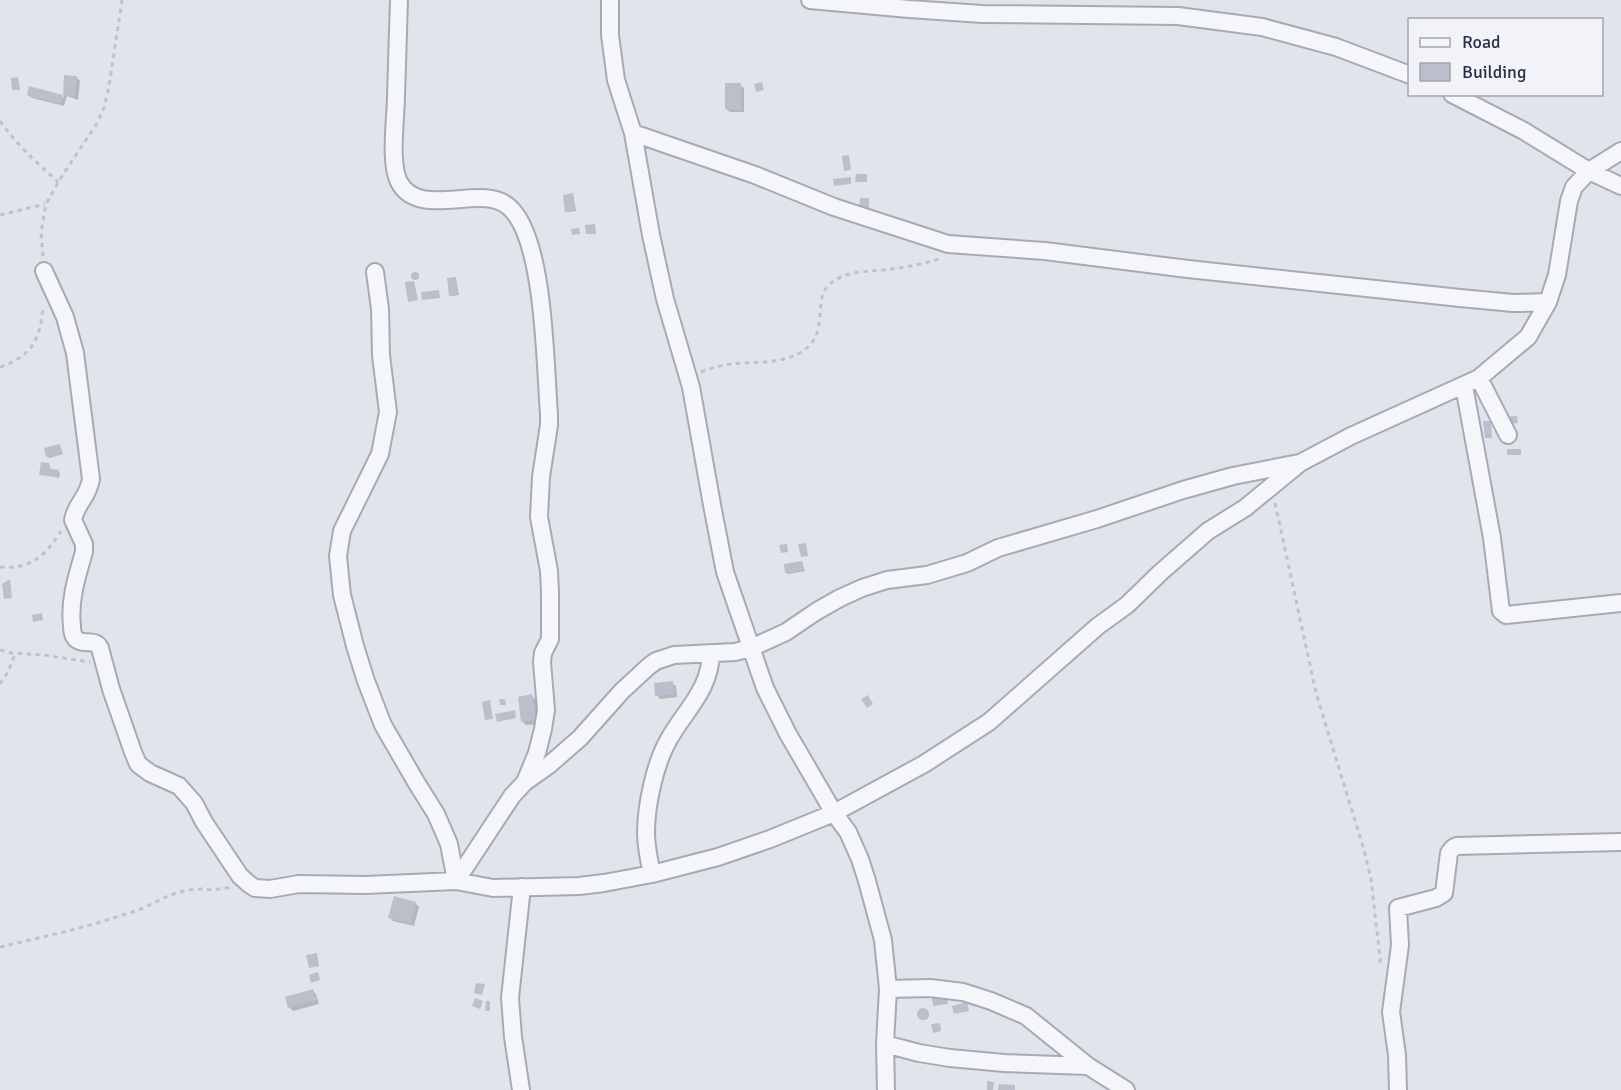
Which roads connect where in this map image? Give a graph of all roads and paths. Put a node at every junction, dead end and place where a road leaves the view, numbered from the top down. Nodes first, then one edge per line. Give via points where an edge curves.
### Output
1 (122, 0) edge
2 (399, 0) edge
3 (610, 0) edge
4 (810, 0) edge
5 (1180, 8) edge
6 (1408, 74) edge
7 (1456, 96) edge
8 (0, 121) edge
9 (633, 133) junction
10 (1621, 151) edge
11 (1589, 171) junction
12 (58, 182) junction
13 (1621, 186) edge
14 (46, 204) junction
15 (0, 215) edge
16 (950, 255) dead end
17 (44, 271) joint
18 (375, 272) dead end
19 (44, 302) dead end
20 (1548, 302) junction
21 (0, 367) edge
22 (688, 377) junction
23 (1472, 382) junction
24 (1508, 435) dead end
25 (1300, 463) junction
26 (1272, 487) junction
27 (73, 520) junction
28 (0, 567) edge
29 (1621, 603) edge
30 (751, 648) junction
31 (0, 650) edge
32 (15, 653) junction
33 (711, 653) junction
34 (104, 665) junction
35 (0, 684) edge
36 (525, 782) junction
37 (834, 813) junction
38 (1621, 842) edge
39 (652, 874) junction
40 (456, 881) junction
41 (249, 884) junction
42 (522, 887) junction
43 (0, 947) edge
44 (1382, 973) dead end
45 (888, 989) junction
46 (885, 1044) junction
47 (1088, 1066) junction
48 (520, 1090) edge
49 (886, 1090) edge
50 (1126, 1090) edge
51 (1398, 1090) edge

1 - 12 path via 104,108
2 - 36 street via 394,138 399,181 421,198 490,199 506,204 519,219 529,242 537,279 549,425 539,517 549,571 551,616 550,639 542,662 546,704 543,729
3 - 9 street via 616,80
4 - 5 street via 982,14
5 - 6 street via 1336,47
7 - 11 street
8 - 12 path
9 - 20 street via 948,244 1045,251 1460,298
9 - 22 street via 657,265
10 - 11 street
11 - 13 street
11 - 20 street via 1571,194 1557,275
12 - 14 path
14 - 15 path
14 - 17 path via 41,233
16 - 22 path via 847,275 825,289 819,328 805,350 763,362 712,368
17 - 27 street via 65,317 75,353 88,447 90,488
18 - 40 street via 388,412 380,454 342,531 338,556 342,595 363,672 383,725 436,814 449,844
19 - 21 path via 36,342 27,353
20 - 23 street via 1528,337
22 - 30 street via 725,572
23 - 24 street
23 - 25 street
23 - 29 street via 1501,611 1506,615
25 - 26 street
25 - 30 street via 1183,490 998,548 967,563 862,588
26 - 37 street via 1208,531 989,722 924,764
26 - 44 path via 1316,693 1371,879
27 - 28 path via 39,559 28,565
27 - 34 street via 84,544 71,598 73,634 79,640 98,644
30 - 33 street
30 - 37 street via 765,688
31 - 32 path
32 - 34 path
32 - 35 path
33 - 36 street via 656,661 622,691 580,738
33 - 39 street via 707,678 668,740 653,782 646,831
34 - 41 street via 138,764 179,786
36 - 40 street
37 - 39 street via 718,857
37 - 45 street via 848,832 867,881 883,940
38 - 51 street via 1457,846 1449,853 1444,893 1398,908 1400,945 1391,1012
39 - 42 street via 579,886
40 - 41 street via 300,884 263,889
40 - 42 street via 494,888
41 - 43 path via 188,890 97,923
42 - 48 street via 510,998
45 - 46 street
45 - 47 street via 930,988 991,1001 1026,1016
46 - 47 street via 950,1058
46 - 49 street
47 - 50 street

